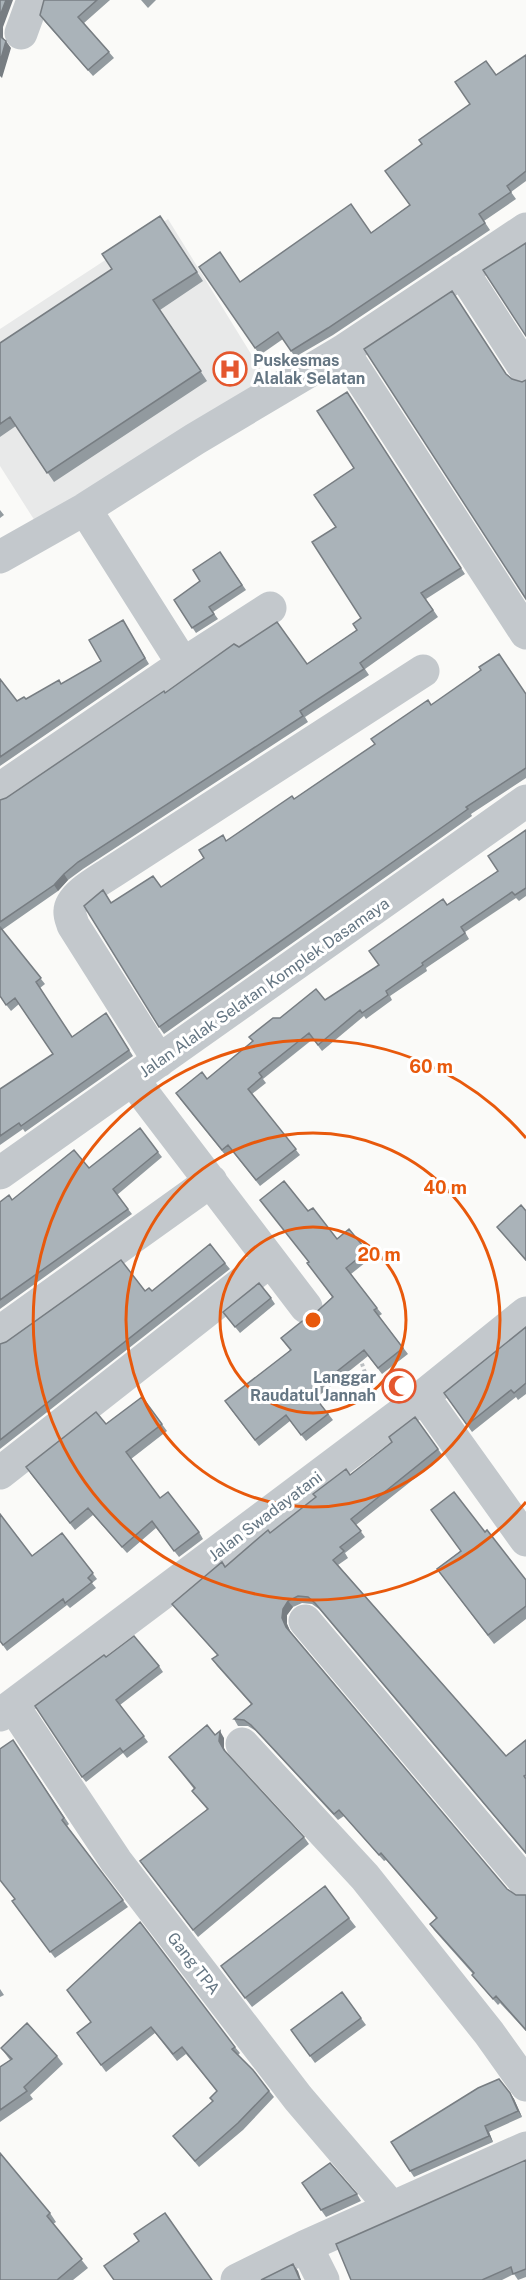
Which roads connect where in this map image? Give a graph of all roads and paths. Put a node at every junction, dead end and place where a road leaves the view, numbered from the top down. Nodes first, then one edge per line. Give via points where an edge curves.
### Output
1 (33, 0) edge
2 (21, 33) dead end
3 (526, 229) edge
4 (462, 271) junction
5 (343, 351) junction
6 (526, 370) edge
7 (85, 509) junction
8 (0, 557) edge
9 (270, 608) dead end
10 (526, 633) edge
11 (183, 664) junction
12 (423, 671) dead end
13 (0, 789) edge
14 (526, 801) edge
15 (159, 1060) junction
16 (133, 1080) junction
17 (0, 1173) edge
18 (211, 1182) junction
19 (270, 1261) junction
20 (306, 1307) dead end
21 (526, 1313) edge
22 (0, 1332) edge
23 (359, 1356) edge
24 (423, 1396) junction
25 (397, 1418) junction
26 (0, 1473) edge
27 (526, 1540) edge
28 (305, 1621) dead end
29 (6, 1711) edge
30 (242, 1744) dead end
31 (526, 1883) edge
32 (526, 2085) edge
33 (526, 2148) edge
34 (392, 2208) junction
35 (306, 2246) junction
36 (237, 2280) edge
37 (324, 2280) edge

1 - 2 street
3 - 4 street
4 - 5 street
4 - 6 street
5 - 7 street
5 - 10 street
7 - 8 street
7 - 11 street
9 - 11 street
11 - 13 street
12 - 15 street via 87,888 72,902 69,911 73,925
14 - 15 street, Jalan Alalak Selatan Komplek Dasamaya
15 - 16 street, Jalan Alalak Selatan Komplek Dasamaya
16 - 17 street, Jalan Alalak Selatan Komplek Dasamaya
16 - 18 street
18 - 19 street
18 - 22 street
19 - 20 street
19 - 26 street
21 - 24 street, Jalan Swadayatani
23 - 25 path via 370,1387
24 - 25 street, Jalan Swadayatani
24 - 27 street
25 - 29 street, Jalan Swadayatani
28 - 31 street
29 - 34 street, Gang TPA via 298,2098
30 - 32 street via 365,1877
33 - 34 street
34 - 35 street
35 - 36 street
35 - 37 street

